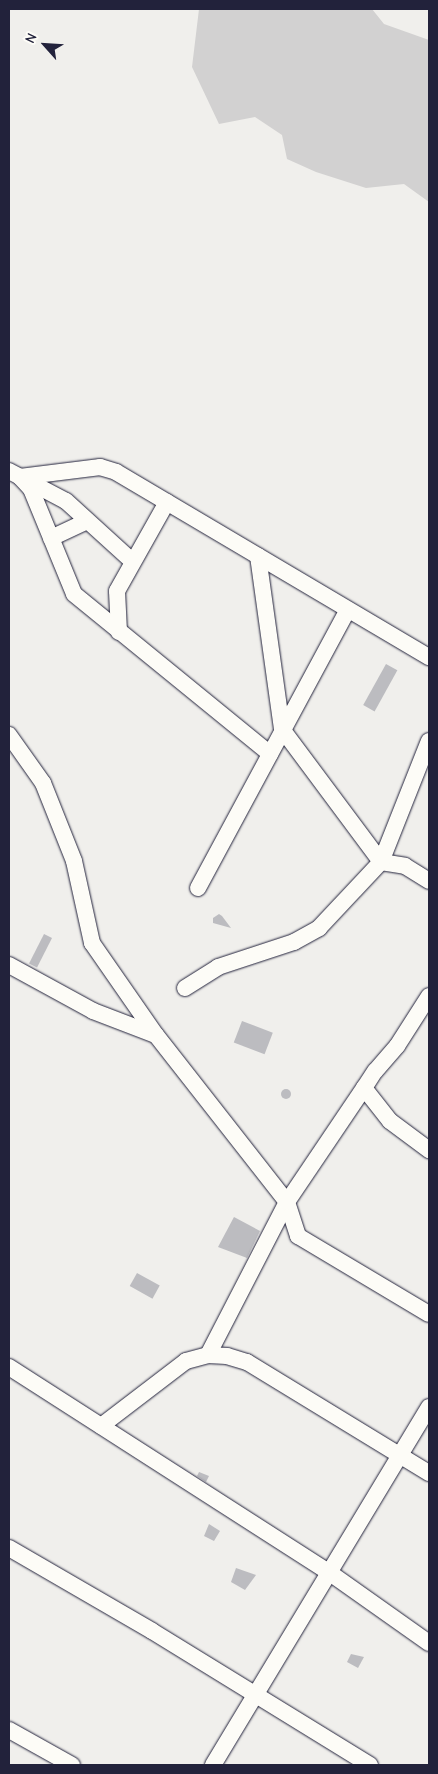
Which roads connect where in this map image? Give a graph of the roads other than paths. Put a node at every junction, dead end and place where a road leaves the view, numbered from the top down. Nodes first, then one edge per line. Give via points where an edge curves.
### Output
1 (14, 474) edge
2 (167, 502) junction
3 (87, 520) junction
4 (51, 538) junction
5 (258, 556) junction
6 (132, 561) junction
7 (348, 610) junction
8 (119, 632) junction
9 (429, 657) edge
10 (282, 729) junction
11 (9, 735) edge
12 (429, 741) edge
13 (270, 754) junction
14 (381, 862) junction
15 (429, 881) edge
16 (198, 888) dead end
17 (9, 965) edge
18 (185, 988) dead end
19 (429, 996) edge
20 (156, 1035) junction
21 (364, 1088) junction
22 (429, 1150) edge
23 (287, 1202) junction
24 (429, 1314) edge
25 (208, 1355) junction
26 (9, 1367) edge
27 (429, 1407) edge
28 (101, 1426) junction
29 (402, 1454) junction
30 (429, 1473) edge
31 (9, 1548) edge
32 (330, 1574) junction
33 (429, 1643) edge
34 (256, 1695) junction
35 (9, 1730) edge
36 (72, 1765) edge
37 (213, 1765) edge
38 (370, 1765) edge

1 - 2 street via 100,467 116,472
1 - 3 street via 66,501
1 - 4 street via 31,489
2 - 5 street
2 - 6 street
3 - 4 street
3 - 6 street
4 - 8 street via 74,594
5 - 7 street
5 - 10 street
6 - 8 street via 117,591
7 - 9 street
7 - 10 street
8 - 13 street
10 - 13 street
10 - 14 street
11 - 20 street via 43,783 74,861 92,943
12 - 14 street
13 - 16 street
14 - 15 street via 405,866
14 - 18 street via 319,928 294,942 218,967
17 - 20 street via 93,1011
19 - 21 street via 397,1046
20 - 23 street
21 - 22 street via 390,1121
21 - 23 street
23 - 24 street via 298,1236
23 - 25 street
25 - 28 street via 186,1361
25 - 29 street via 247,1362
26 - 28 street
27 - 29 street
28 - 32 street
29 - 30 street
29 - 32 street
31 - 34 street
32 - 33 street
32 - 34 street
34 - 37 street
34 - 38 street
35 - 36 street

